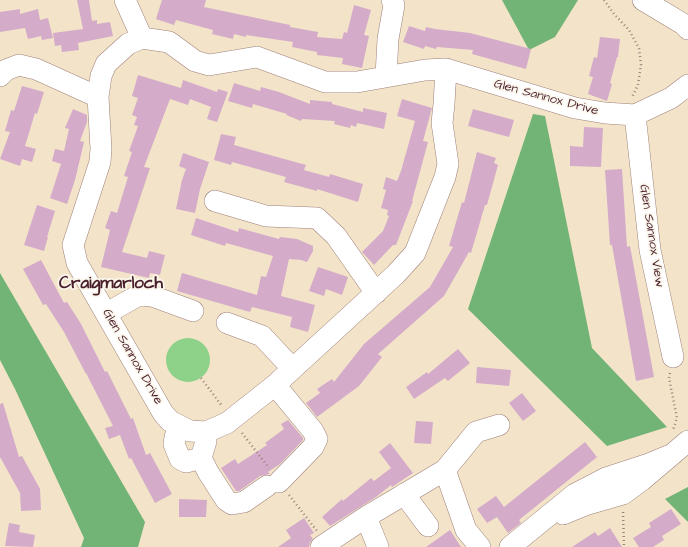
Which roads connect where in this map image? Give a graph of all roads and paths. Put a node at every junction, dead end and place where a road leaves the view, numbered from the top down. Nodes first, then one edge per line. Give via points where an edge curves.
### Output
1 (125, 0) edge
2 (392, 0) edge
3 (604, 0) edge
4 (643, 0) edge
5 (688, 29) edge
6 (142, 38) junction
7 (446, 69) junction
8 (0, 76) edge
9 (386, 76) junction
10 (688, 85) edge
11 (98, 97) junction
12 (633, 107) junction
13 (216, 201) dead end
14 (376, 292) junction
15 (193, 311) dead end
16 (107, 313) junction
17 (227, 322) dead end
18 (673, 357) joint
19 (292, 368) junction
20 (201, 378) dead end
21 (275, 385) junction
22 (232, 418) junction
23 (499, 425) dead end
24 (179, 426) junction
25 (206, 432) junction
26 (677, 444) edge
27 (201, 458) junction
28 (445, 470) junction
29 (404, 494) junction
30 (623, 494) junction
31 (366, 517) junction
32 (539, 525) junction
33 (428, 526) dead end
34 (321, 547) edge
35 (378, 547) edge
36 (480, 547) edge
37 (510, 547) edge
38 (624, 547) edge

1 - 6 street
2 - 9 street via 394,5 388,38
3 - 12 path via 629,30 639,48 641,65
4 - 5 street
6 - 9 street, Glen Sannox Drive via 169,42 195,61 209,65 257,57 325,82 357,82
6 - 11 street, Glen Sannox Drive via 128,44 106,64 101,76
7 - 9 street, Glen Sannox Drive
7 - 12 street, Glen Sannox Drive via 575,108 605,113
7 - 14 street via 442,123 448,164 445,177 415,253
8 - 11 street via 6,70 19,65 36,69
10 - 12 street, Glen Sannox Drive via 671,98
11 - 16 street, Glen Sannox Drive via 100,162 73,245 77,263
12 - 18 street, Glen Sannox View via 650,250
13 - 14 street via 266,216 317,218 336,236
14 - 19 street
15 - 16 street via 152,296 139,295
16 - 24 street, Glen Sannox Drive via 163,412 170,421
17 - 19 street via 262,336
18 - 26 path via 669,378 677,418 673,430
19 - 21 street
20 - 22 path
21 - 22 street
21 - 27 street via 314,431 317,439 313,447 273,484 244,502 232,504 226,500
22 - 25 street
23 - 28 street via 476,432
24 - 25 street, Glen Sannox Drive via 190,431
24 - 27 street via 174,444 180,459 186,462
25 - 27 street
26 - 30 street via 642,480
26 - 32 street via 649,464 606,478 574,494
28 - 29 street
28 - 36 street via 466,530
29 - 31 street
29 - 33 street
30 - 32 street via 586,505
30 - 38 path
31 - 34 street
31 - 35 street
32 - 37 street

